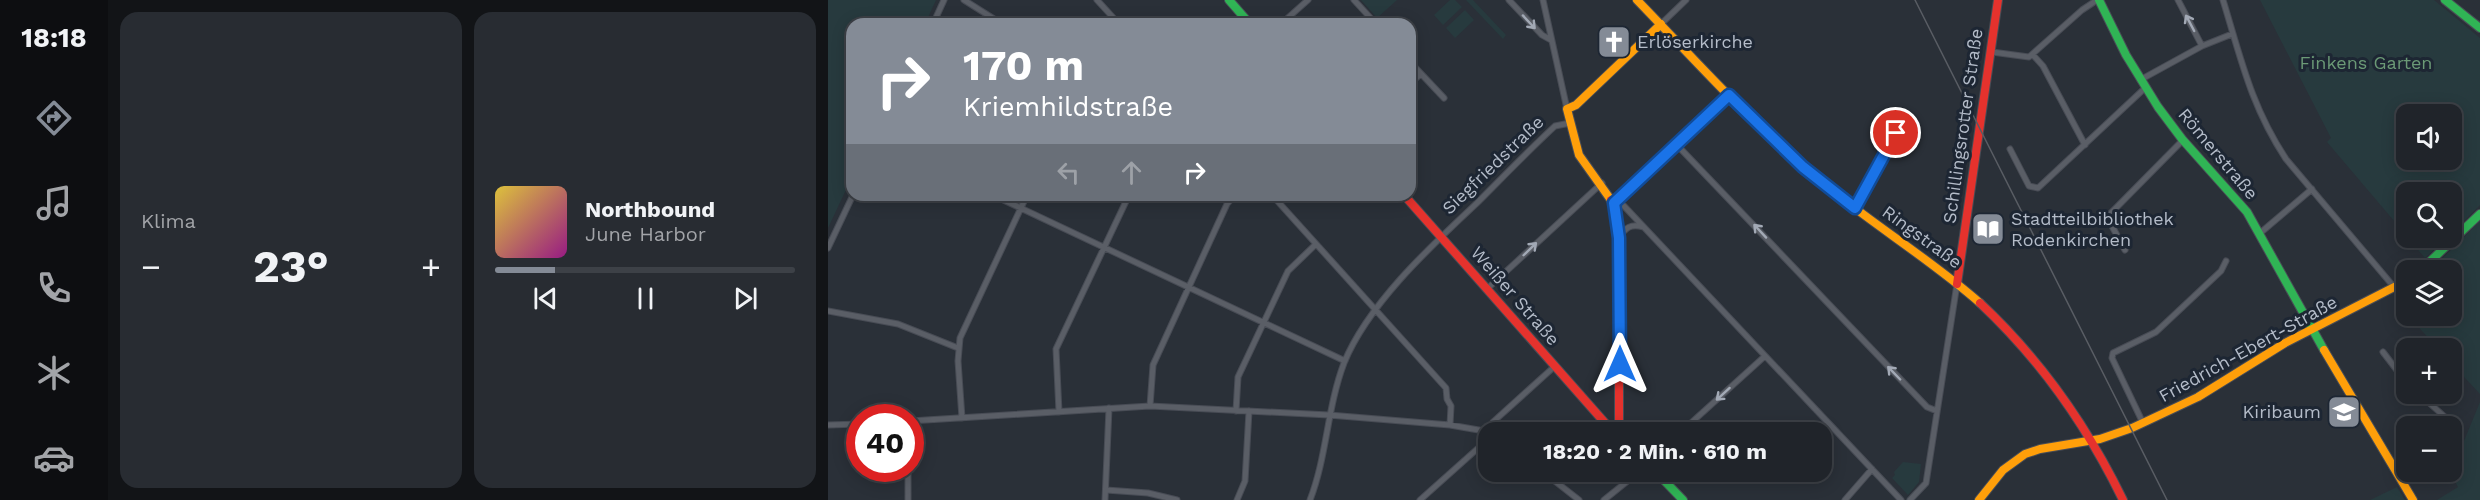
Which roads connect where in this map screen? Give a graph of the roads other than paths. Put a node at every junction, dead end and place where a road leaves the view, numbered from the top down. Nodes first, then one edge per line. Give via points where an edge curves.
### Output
1 (944, 0) edge
2 (964, 0) edge
3 (1097, 0) edge
4 (1229, 0) edge
5 (1308, 0) edge
6 (1354, 0) edge
7 (1509, 0) edge
8 (1543, 0) edge
9 (1637, 0) edge
10 (1686, 0) edge
11 (1998, 0) edge
12 (2098, 0) edge
13 (2178, 0) edge
14 (2223, 0) edge
15 (2445, 0) edge
16 (936, 18) edge
17 (992, 18) edge
18 (1114, 18) edge
19 (1246, 18) edge
20 (1288, 18) edge
21 (1370, 18) edge
22 (1661, 24) junction
23 (2480, 28) edge
24 (2232, 34) junction
25 (1551, 40) junction
26 (2202, 46) junction
27 (1992, 52) junction
28 (2032, 55) junction
29 (1416, 69) edge
30 (1421, 74) junction
31 (1416, 78) edge
32 (2142, 84) junction
33 (1729, 95) junction
34 (1444, 98) dead end
35 (1568, 109) junction
36 (1570, 123) junction
37 (1896, 133) dead end
38 (2183, 140) junction
39 (1677, 144) junction
40 (2085, 145) junction
41 (2010, 148) dead end
42 (1602, 183) junction
43 (2312, 189) junction
44 (850, 201) edge
45 (1006, 201) edge
46 (1024, 201) edge
47 (1126, 201) edge
48 (1230, 201) edge
49 (1277, 201) edge
50 (1409, 201) edge
51 (1614, 203) junction
52 (1021, 208) junction
53 (1855, 208) junction
54 (2480, 214) edge
55 (1644, 228) junction
56 (2259, 234) junction
57 (1441, 237) junction
58 (1619, 238) junction
59 (1316, 244) junction
60 (828, 248) edge
61 (1105, 248) junction
62 (2125, 250) dead end
63 (2432, 260) edge
64 (2226, 261) dead end
65 (1957, 284) junction
66 (1189, 287) junction
67 (2396, 288) joint
68 (1487, 289) junction
69 (828, 311) edge
70 (1376, 311) junction
71 (1264, 322) junction
72 (2312, 330) junction
73 (958, 348) junction
74 (2383, 352) dead end
75 (1765, 356) junction
76 (1345, 361) junction
77 (1555, 366) junction
78 (2396, 369) edge
79 (2430, 404) edge
80 (1150, 406) junction
81 (1109, 408) junction
82 (1236, 411) junction
83 (1249, 411) junction
84 (1937, 411) junction
85 (1059, 412) junction
86 (1329, 415) junction
87 (1620, 415) junction
88 (2444, 416) edge
89 (962, 418) junction
90 (1601, 418) junction
91 (924, 420) edge
92 (1493, 422) edge
93 (1606, 422) edge
94 (1620, 422) edge
95 (1692, 422) edge
96 (846, 424) edge
97 (828, 425) edge
98 (1450, 425) junction
99 (2139, 425) junction
100 (1478, 431) edge
101 (2093, 441) junction
102 (1478, 448) edge
103 (1872, 469) junction
104 (2396, 469) edge
105 (908, 482) edge
106 (1556, 482) edge
107 (1626, 482) edge
108 (1666, 482) edge
109 (2404, 482) edge
110 (1106, 490) junction
111 (1122, 491) junction
112 (908, 500) edge
113 (1105, 500) edge
114 (1122, 500) edge
115 (1178, 500) edge
116 (1237, 500) edge
117 (1310, 500) edge
118 (1420, 500) edge
119 (1579, 500) edge
120 (1604, 500) edge
121 (1683, 500) edge
122 (1845, 500) edge
123 (1901, 500) edge
124 (1910, 500) edge
125 (1979, 500) edge
126 (2123, 500) edge
127 (2413, 500) edge

1 - 16 street
2 - 17 street
3 - 18 street
4 - 19 street
5 - 20 street
6 - 21 street
7 -> 25 street
8 - 25 street
9 - 22 street, Ringstraße
10 - 22 street
11 - 27 street, Schillingsrotter Straße
12 - 28 street
12 - 32 street, Römerstraße
26 -> 13 street
14 - 24 street
15 - 23 street
22 - 33 street, Ringstraße
22 - 35 street, Siegfriedstraße
24 - 26 street
24 - 43 street via 2263,121 2286,159
25 - 35 street
26 - 32 street
27 - 28 street
27 - 65 street, Schillingsrotter Straße
28 - 40 street via 2043,66
29 - 30 street
30 - 31 street
30 - 34 street
32 - 38 street, Römerstraße
32 - 40 street
33 - 39 street
33 - 53 street, Ringstraße via 1803,167
35 - 36 street
36 - 42 street via 1578,154
36 - 57 street, Siegfriedstraße via 1555,126
37 - 53 street
38 - 56 street, Römerstraße via 2239,200
38 - 62 street via 2107,217
39 - 51 street
84 -> 39 street via 1927,407
40 - 41 street via 2043,185 2033,188
42 - 51 street
68 -> 42 street
43 - 56 street
43 - 67 street
44 - 60 street
45 - 52 street
46 - 52 street
47 - 61 street
48 - 66 street
49 - 59 street
50 - 57 street, Weißer Straße
51 - 55 street via 1624,206
51 - 58 street
52 - 61 street
52 - 73 street
53 - 65 street, Ringstraße
54 - 63 street
55 - 58 street via 1629,226
55 - 75 street
56 - 72 street, Römerstraße
57 - 68 street, Weißer Straße
57 - 70 street, Siegfriedstraße
58 - 87 street
59 - 70 street
59 - 71 street via 1288,271
61 - 66 street
61 - 85 street via 1056,349
64 - 99 street via 2221,271 2162,328 2112,356
65 - 84 street, Schillingsrotter Straße
65 - 101 street, Ringstraße via 2029,355
66 - 71 street
66 - 80 street via 1153,365
67 - 72 street, Friedrich-Ebert-Straße
68 - 77 street, Weißer Straße
69 - 73 street via 898,324
70 - 76 street, Siegfriedstraße
70 - 98 street via 1446,388 1451,406
71 - 76 street
71 - 82 street via 1238,377
72 - 99 street, Friedrich-Ebert-Straße via 2198,397
72 - 104 street, Römerstraße
73 - 89 street
74 - 78 street
75 -> 95 street
75 - 103 street
76 - 86 street, Siegfriedstraße
77 - 90 street, Weißer Straße
77 - 92 street
79 - 88 street
80 - 81 street
80 - 82 street
81 - 85 street
81 - 110 street
82 - 83 street
83 - 86 street
83 - 116 street via 1245,481
84 - 124 street, Schillingsrotter Straße via 1926,483
85 - 89 street
86 - 98 street
86 - 117 street, Siegfriedstraße
87 - 90 street via 1610,421
87 - 94 street
89 - 91 street
90 - 93 street, Weißer Straße
96 - 97 street
98 - 100 street
99 - 101 street, Friedrich-Ebert-Straße
101 - 125 street, Friedrich-Ebert-Straße via 2025,454 2003,470
101 - 126 street, Ringstraße
102 - 118 street
103 - 122 street
103 - 123 street
105 - 112 street
106 - 119 street
107 - 120 street
108 - 121 street
109 - 127 street, Römerstraße
110 - 111 street
110 - 113 street
111 - 114 street
111 - 115 street

